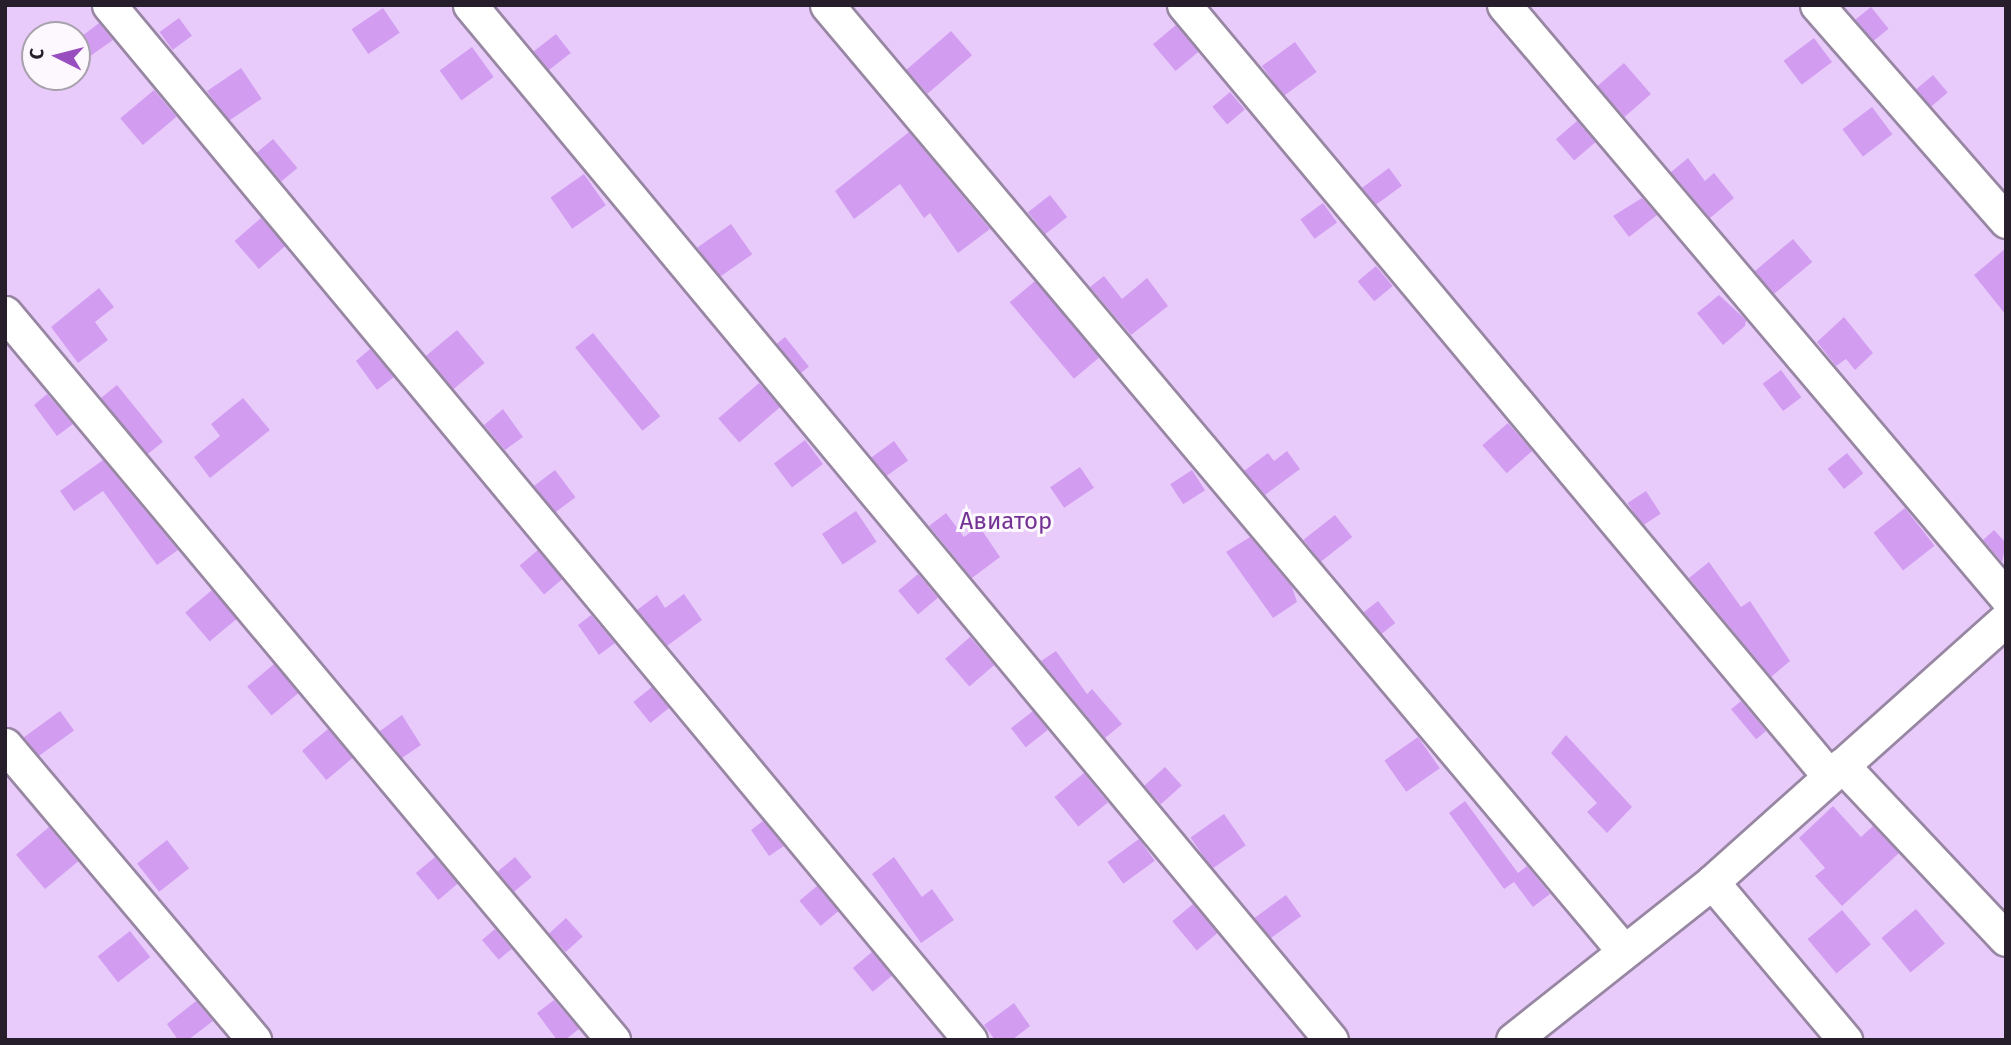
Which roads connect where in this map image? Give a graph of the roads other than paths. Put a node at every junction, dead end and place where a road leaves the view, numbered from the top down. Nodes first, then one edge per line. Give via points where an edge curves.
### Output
1 (109, 5) edge
2 (470, 5) edge
3 (827, 5) edge
4 (1184, 5) edge
5 (1504, 5) edge
6 (1817, 5) edge
7 (2006, 221) edge
8 (5, 313) edge
9 (2006, 597) edge
10 (2006, 619) edge
11 (5, 745) edge
12 (1835, 770) junction
13 (1712, 881) junction
14 (2006, 939) edge
15 (1623, 950) junction
16 (1517, 1038) edge
17 (254, 1040) edge
18 (613, 1040) edge
19 (970, 1040) edge
20 (1331, 1040) edge
21 (1845, 1040) edge

1 - 19 street
2 - 20 street
3 - 15 street
4 - 12 street
5 - 9 street
6 - 7 street
8 - 18 street
10 - 12 street
11 - 17 street
12 - 13 street
12 - 14 street
13 - 15 street
13 - 21 street
15 - 16 street

